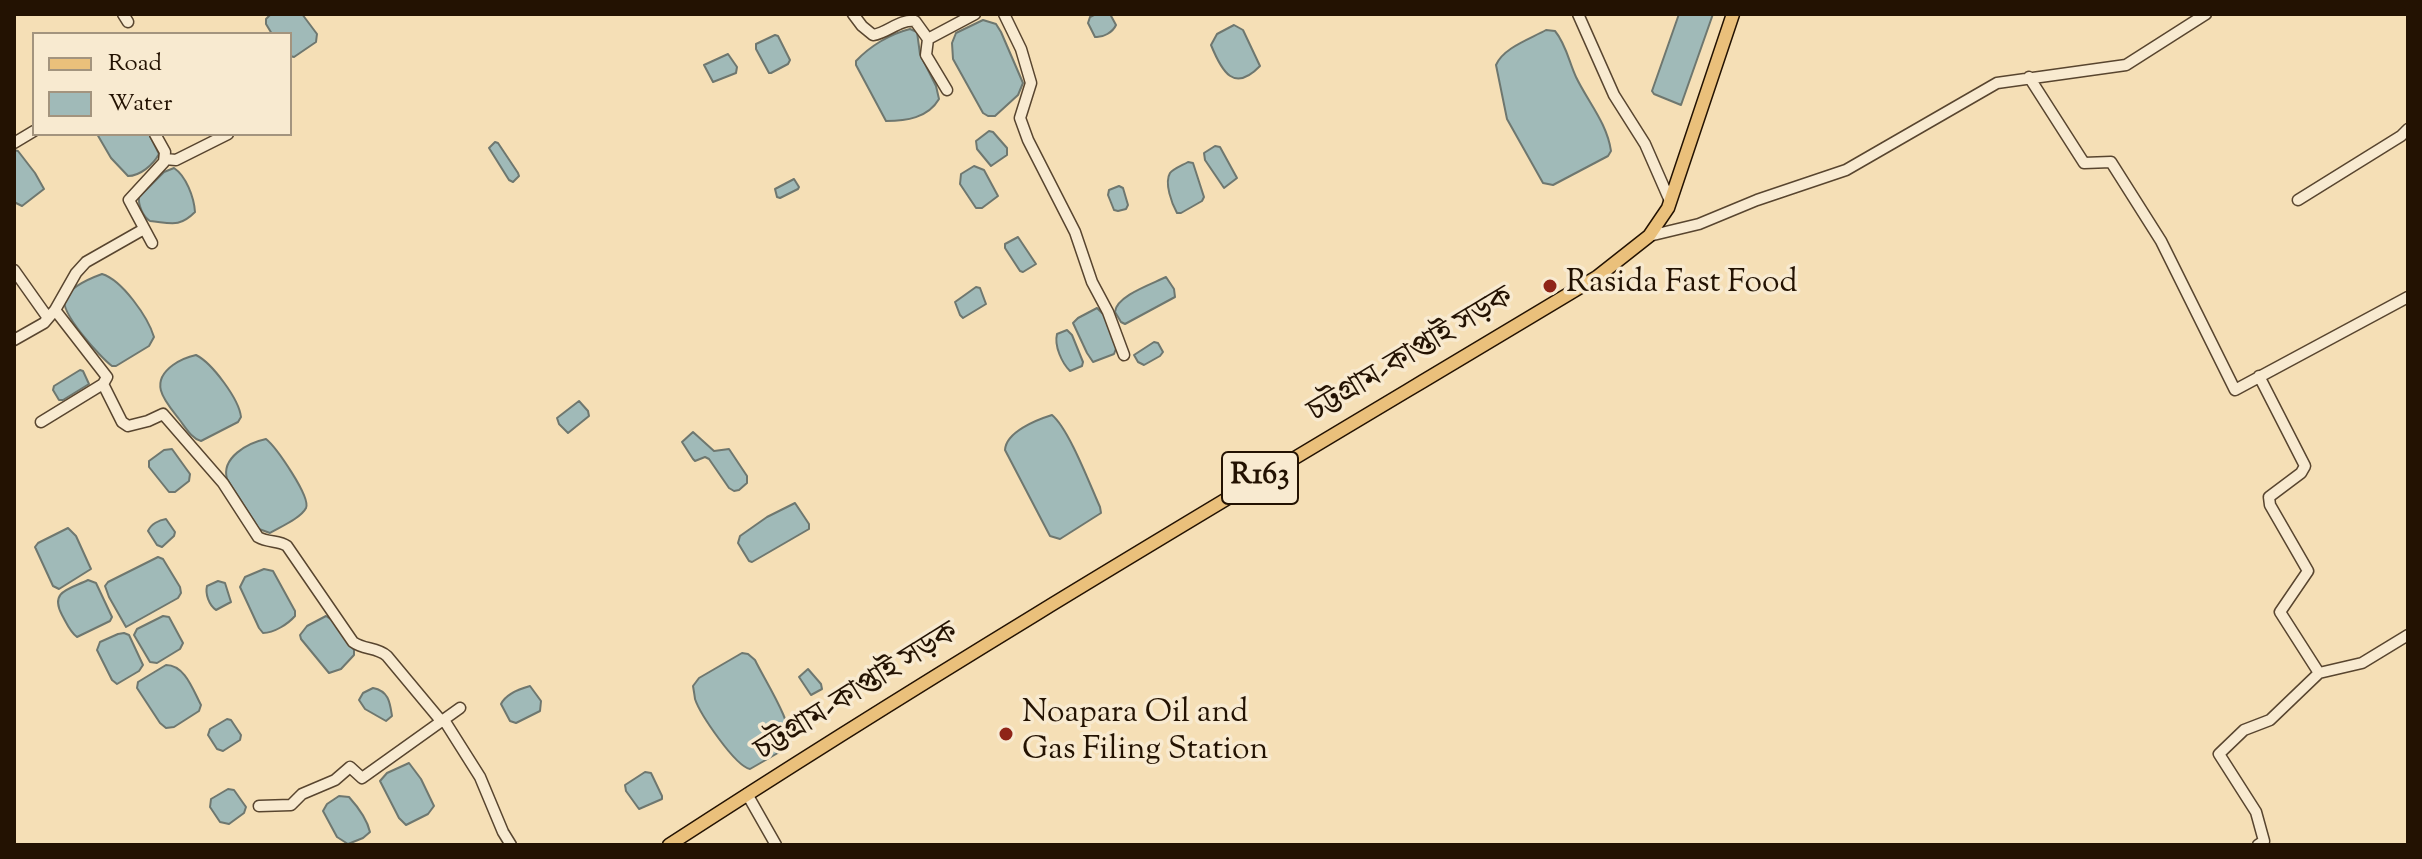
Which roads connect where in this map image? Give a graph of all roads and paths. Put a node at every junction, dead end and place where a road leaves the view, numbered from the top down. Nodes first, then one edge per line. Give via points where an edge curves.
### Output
1 (853, 14) edge
2 (975, 14) edge
3 (1004, 14) edge
4 (1578, 14) edge
5 (1733, 14) edge
6 (2206, 14) edge
7 (928, 39) junction
8 (2029, 77) junction
9 (947, 90) dead end
10 (2408, 129) edge
11 (156, 136) edge
12 (224, 136) edge
13 (165, 159) junction
14 (2298, 200) dead end
15 (1670, 201) junction
16 (144, 229) junction
17 (1649, 236) junction
18 (152, 243) dead end
19 (14, 270) edge
20 (2408, 297) edge
21 (52, 314) junction
22 (14, 340) edge
23 (1124, 355) dead end
24 (2259, 376) junction
25 (103, 384) junction
26 (41, 422) dead end
27 (2408, 635) edge
28 (2319, 673) junction
29 (460, 708) dead end
30 (443, 721) junction
31 (747, 794) junction
32 (259, 806) dead end
33 (511, 845) edge
34 (669, 845) edge
35 (776, 845) edge
36 (2258, 845) edge

1 - 7 street via 873,35 911,20
2 - 7 street
3 - 23 street via 1031,83 1020,118 1075,232
4 - 15 street
5 - 15 main road, চট্টগ্রাম-কাপ্তাই সড়ক / R163
6 - 8 street via 2126,65
7 - 9 street via 926,55
8 - 17 street via 1997,83 1846,170 1699,224
8 - 24 street via 2084,163 2111,162 2161,241 2235,390
10 - 14 street
11 - 13 street
12 - 13 street via 176,160
13 - 16 street via 129,200
15 - 17 main road, চট্টগ্রাম-কাপ্তাই সড়ক / R163
16 - 18 street
16 - 21 street via 86,262
17 - 31 main road, চট্টগ্রাম-কাপ্তাই সড়ক / R163 via 1597,277
19 - 21 street
20 - 24 street
21 - 22 street
21 - 25 street via 107,377
24 - 28 street via 2305,466 2269,497 2308,571 2280,612
25 - 26 street
25 - 30 street via 128,426 163,414 223,483 258,537 287,546 353,642 387,656
27 - 28 street via 2362,663
28 - 36 street via 2270,720 2244,730 2219,754 2256,812 2264,841
29 - 30 street
30 - 32 street via 362,778 350,767 291,805
30 - 33 street via 480,777
31 - 34 main road, চট্টগ্রাম-কাপ্তাই সড়ক / R163
31 - 35 street

